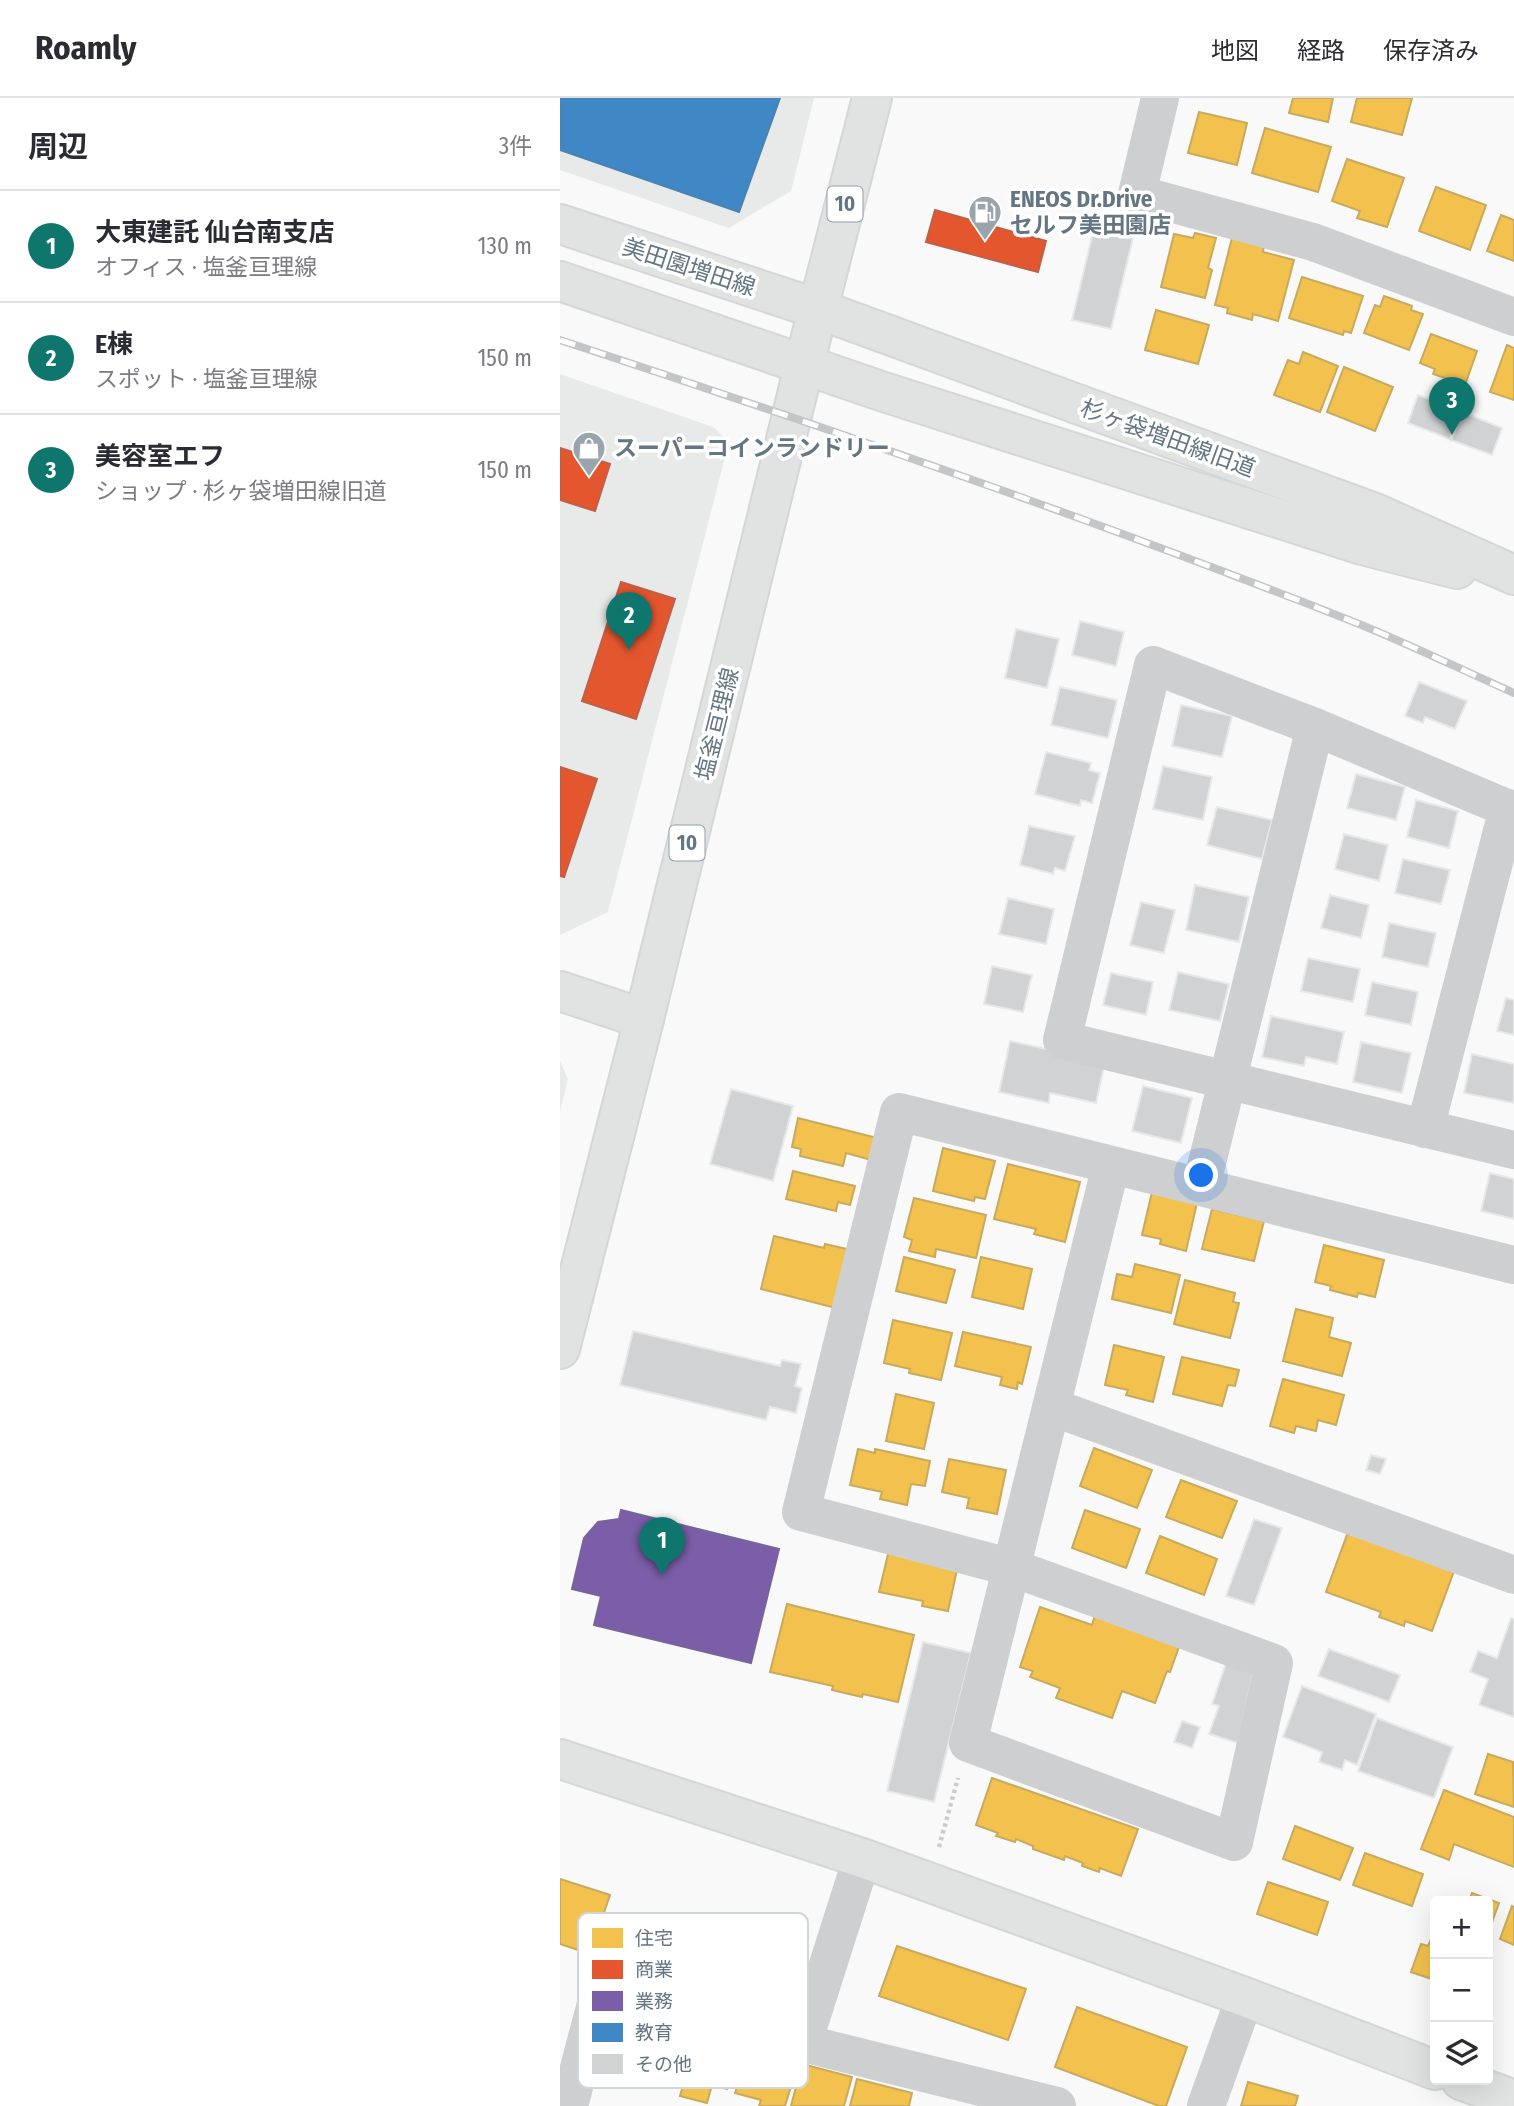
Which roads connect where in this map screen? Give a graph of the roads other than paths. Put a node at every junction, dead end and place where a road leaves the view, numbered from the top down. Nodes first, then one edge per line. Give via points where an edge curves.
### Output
1 (872, 98) edge
2 (1160, 98) edge
3 (560, 225) edge
4 (560, 281) edge
5 (818, 309) junction
6 (1514, 317) edge
7 (804, 366) junction
8 (1514, 575) edge
9 (1514, 584) edge
10 (1315, 727) junction
11 (1511, 809) edge
12 (560, 991) edge
13 (644, 1019) junction
14 (1227, 1081) junction
15 (1425, 1129) junction
16 (1514, 1150) edge
17 (1111, 1165) junction
18 (1201, 1187) junction
19 (1514, 1265) edge
20 (560, 1349) edge
21 (1052, 1407) junction
22 (1013, 1568) junction
23 (1514, 1575) edge
24 (560, 1759) edge
25 (862, 1858) junction
26 (1245, 1997) junction
27 (808, 2027) edge
28 (808, 2044) edge
29 (1430, 2068) edge
30 (578, 2072) edge
31 (1474, 2085) edge
32 (1514, 2100) edge
33 (569, 2106) edge
34 (1057, 2106) edge
35 (1206, 2106) edge

1 - 5 street, 塩釜亘理線 / 10
2 - 6 street via 1137,194 1312,242
3 - 5 street, 美田園増田線
4 - 7 street
5 - 7 street, 塩釜亘理線 / 10
5 - 8 street, 杉ヶ袋増田線旧道 via 1374,513
7 - 9 street, 杉ヶ袋増田線旧道 via 1362,545
7 - 13 street, 塩釜亘理線 / 10
10 - 11 street
10 - 14 street
10 - 14 street via 1153,665 1062,1040
11 - 15 street
12 - 13 street
13 - 20 street, 塩釜亘理線 / 10
14 - 15 street
14 - 18 street
15 - 16 street
17 - 18 street
17 - 21 street
17 - 22 street via 899,1112 800,1512
18 - 19 street
21 - 22 street
21 - 23 street
22 - 22 street via 968,1743 1234,1842 1273,1663
24 - 25 street
25 - 26 street
25 - 27 street
26 - 29 street
26 - 35 street
28 - 34 street
30 - 33 street
31 - 32 street

